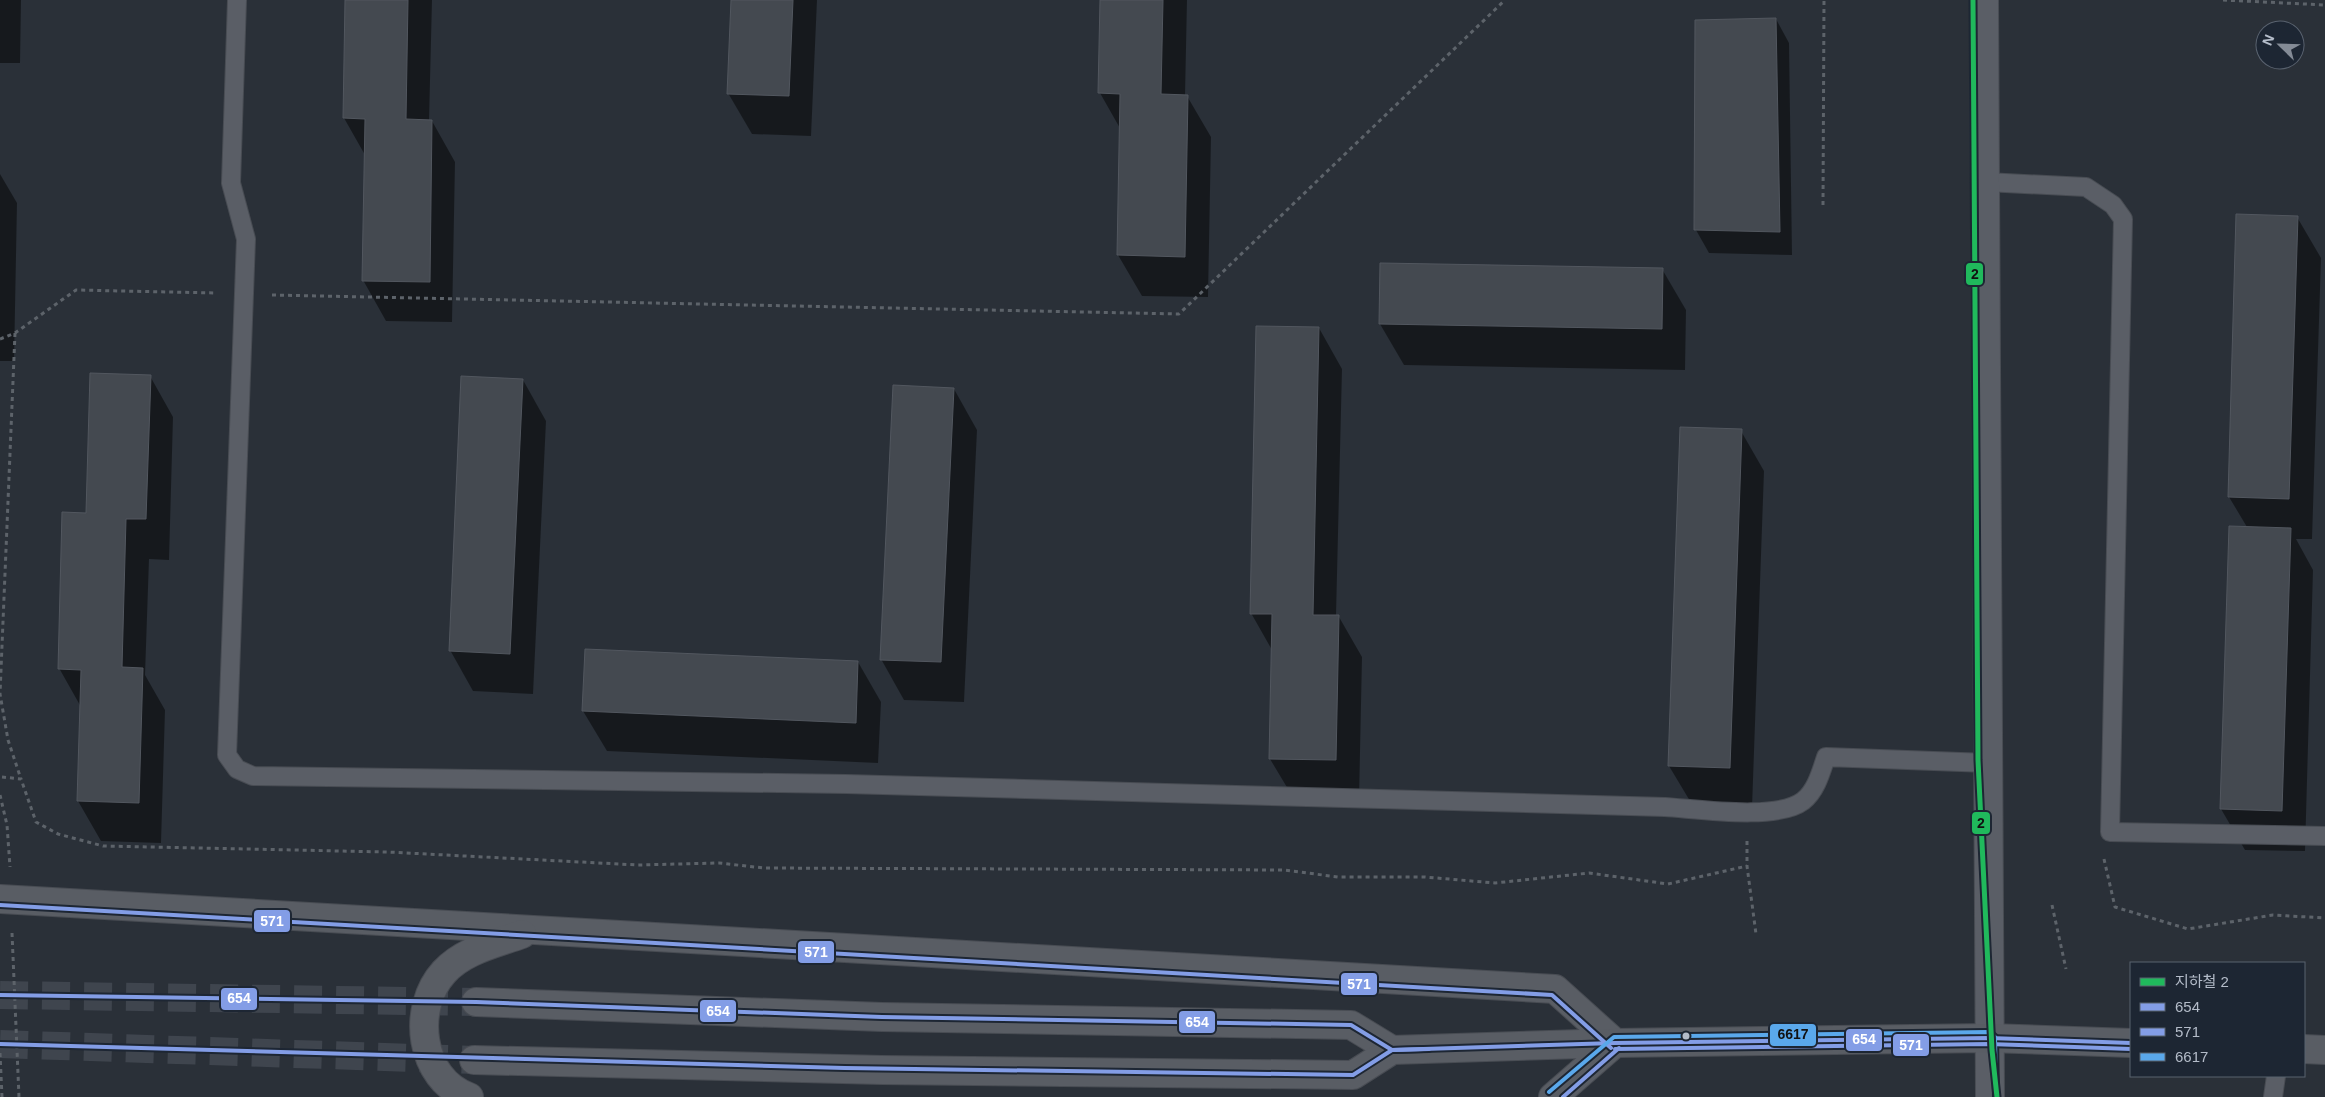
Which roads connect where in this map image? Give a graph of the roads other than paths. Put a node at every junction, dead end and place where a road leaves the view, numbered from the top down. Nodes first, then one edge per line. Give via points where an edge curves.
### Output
1 (237, 0) edge
2 (1984, 0) edge
3 (1986, 182) junction
4 (1988, 763) junction
5 (2325, 836) edge
6 (5, 899) edge
7 (535, 930) junction
8 (476, 1002) tunnel mouth
9 (1989, 1038) junction
10 (1615, 1043) junction
11 (2130, 1043) edge
12 (2305, 1049) edge
13 (1392, 1050) junction
14 (2325, 1050) edge
15 (474, 1060) tunnel mouth
16 (2276, 1077) edge
17 (470, 1097) edge
18 (1554, 1097) edge
19 (1990, 1097) edge
20 (2274, 1097) edge

1 - 4 lane via 231,183 246,239 227,755 237,770 253,776 846,784 1665,807 1747,813 1788,808 1804,801 1818,781 1826,757
2 - 3 street
3 - 4 street
3 - 5 lane via 2086,187 2112,205 2123,219 2110,832
4 - 9 street
6 - 7 main road
7 - 10 main road via 1555,989
7 - 17 main road via 459,959 432,989 425,1008 426,1048 448,1083
8 - 13 main road via 882,1017 1351,1026
9 - 10 main road
9 - 11 main road
9 - 19 street
10 - 13 main road
10 - 18 main road
12 - 14 main road
13 - 15 main road via 1353,1075 882,1070
16 - 20 lane

